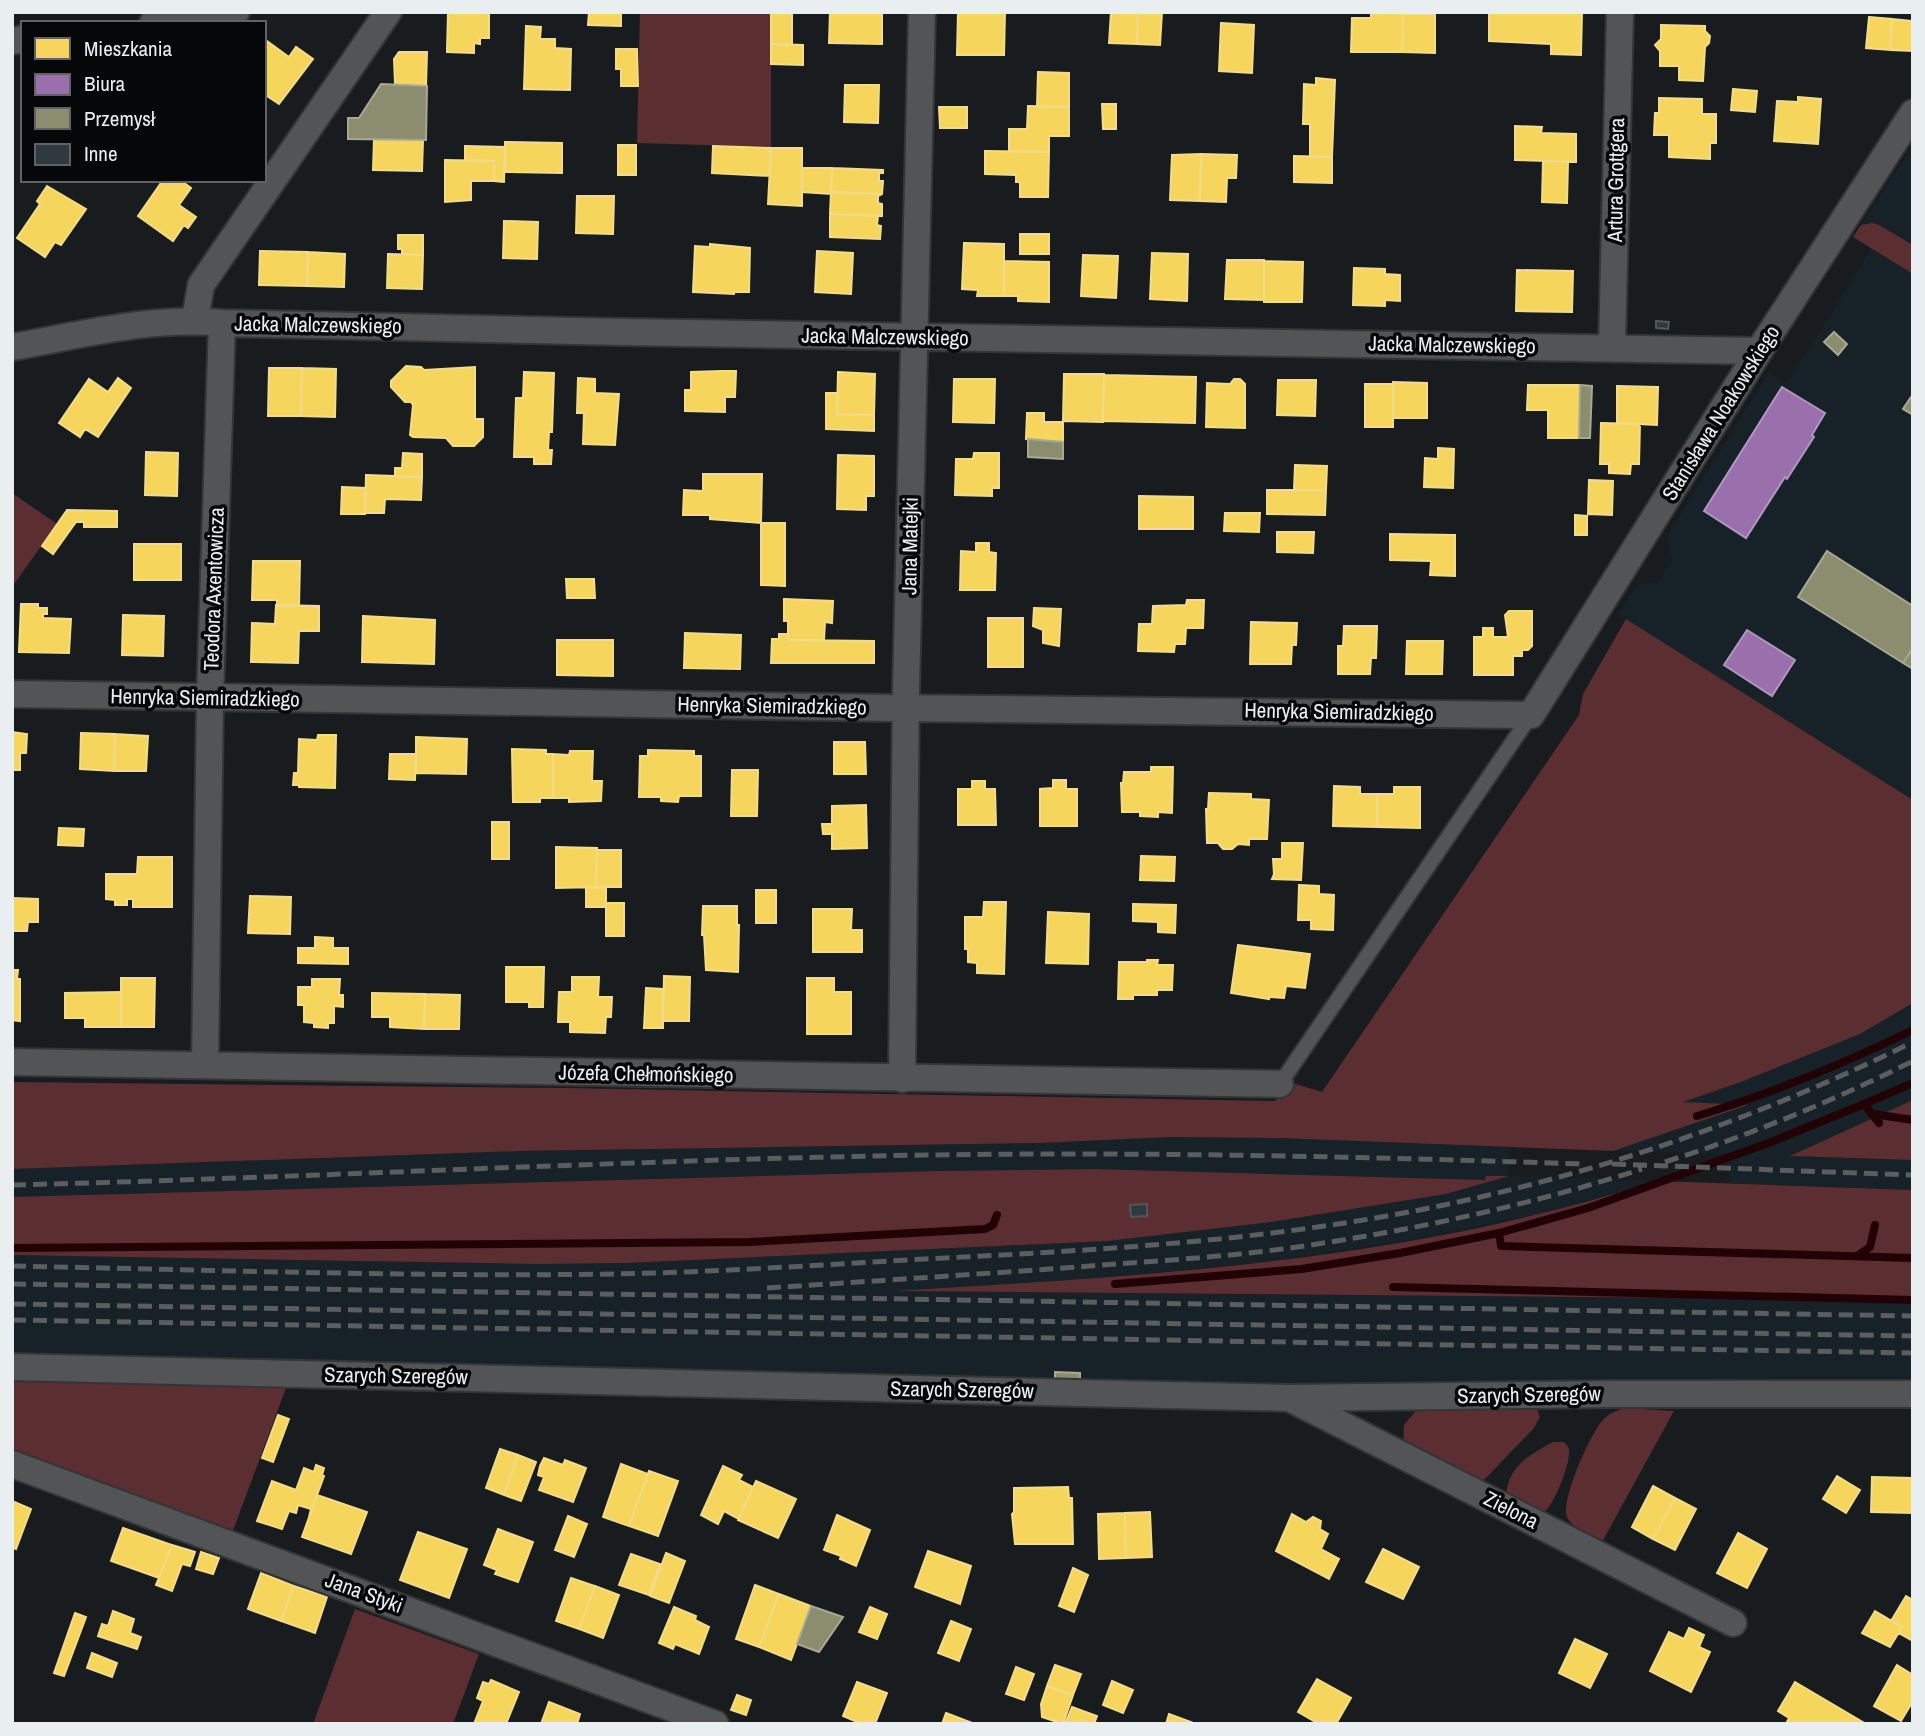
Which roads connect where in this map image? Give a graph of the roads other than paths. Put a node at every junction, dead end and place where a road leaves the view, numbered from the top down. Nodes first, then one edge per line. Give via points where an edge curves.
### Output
1 (236, 12) edge
2 (388, 12) edge
3 (922, 12) edge
4 (1620, 12) edge
5 (168, 21) edge
6 (1913, 113) edge
7 (195, 320) junction
8 (222, 323) junction
9 (915, 337) junction
10 (12, 347) edge
11 (1612, 347) junction
12 (1759, 351) junction
13 (12, 694) edge
14 (210, 698) junction
15 (907, 708) junction
16 (1531, 715) junction
17 (12, 1062) edge
18 (205, 1065) junction
19 (902, 1079) junction
20 (1280, 1084) joint
21 (12, 1367) edge
22 (1913, 1394) edge
23 (1289, 1398) junction
24 (12, 1465) edge
25 (1733, 1623) dead end
26 (715, 1724) edge

1 - 5 street
2 - 7 street via 201,285
3 - 9 street, Jana Matejki
4 - 11 street, Artura Grottgera
6 - 12 street, Stanisława Noakowskiego
7 - 8 street, Jacka Malczewskiego
7 - 10 street, Jacka Malczewskiego
8 - 9 street, Jacka Malczewskiego
8 - 14 street, Teodora Axentowicza
9 - 11 street, Jacka Malczewskiego
9 - 15 street, Jana Matejki
11 - 12 street, Jacka Malczewskiego
12 - 16 street, Stanisława Noakowskiego
13 - 14 street, Henryka Siemiradzkiego
14 - 15 street, Henryka Siemiradzkiego
14 - 18 street, Teodora Axentowicza
15 - 16 street, Henryka Siemiradzkiego
15 - 19 street, Jana Matejki
16 - 20 lane
17 - 18 street, Józefa Chełmońskiego
18 - 19 street, Józefa Chełmońskiego
19 - 20 street, Józefa Chełmońskiego
21 - 23 street, Szarych Szeregów
22 - 23 street, Szarych Szeregów
23 - 25 street, Zielona
24 - 26 street, Jana Styki

